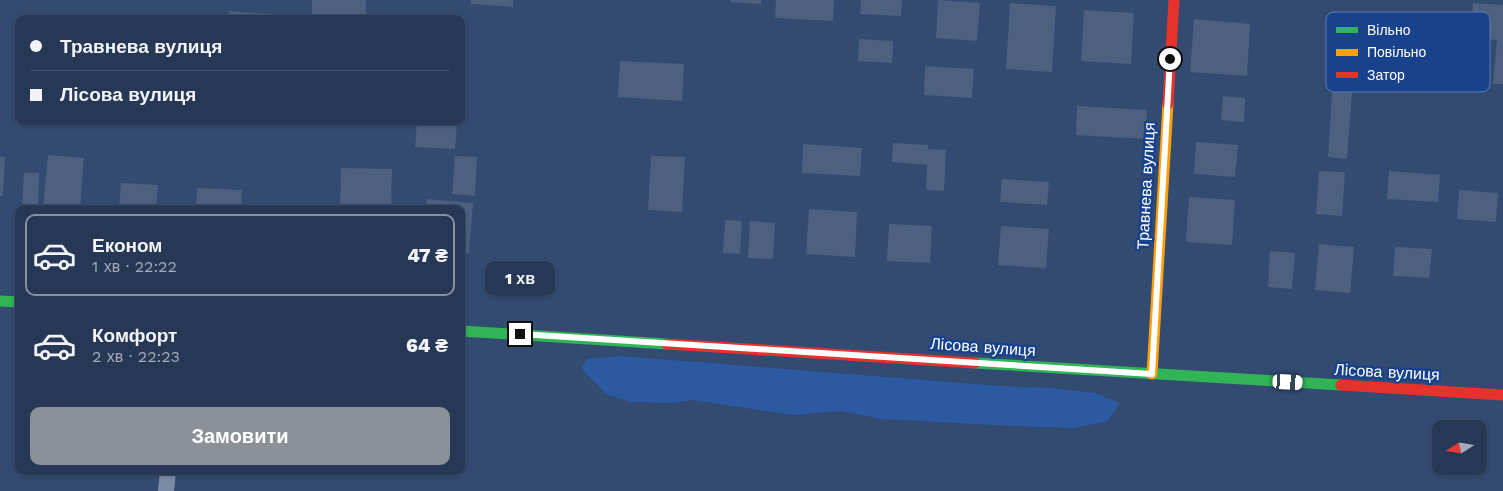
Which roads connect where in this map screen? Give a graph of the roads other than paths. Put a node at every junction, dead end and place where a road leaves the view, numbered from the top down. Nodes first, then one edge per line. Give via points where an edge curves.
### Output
1 (1174, 0) edge
2 (0, 301) edge
3 (15, 302) edge
4 (465, 331) edge
5 (1152, 374) junction
6 (1503, 395) edge
7 (168, 475) edge
8 (166, 491) edge

1 - 5 street, Травнева вулиця
2 - 3 street
4 - 5 street, Лісова вулиця
5 - 6 street, Лісова вулиця
7 - 8 street

